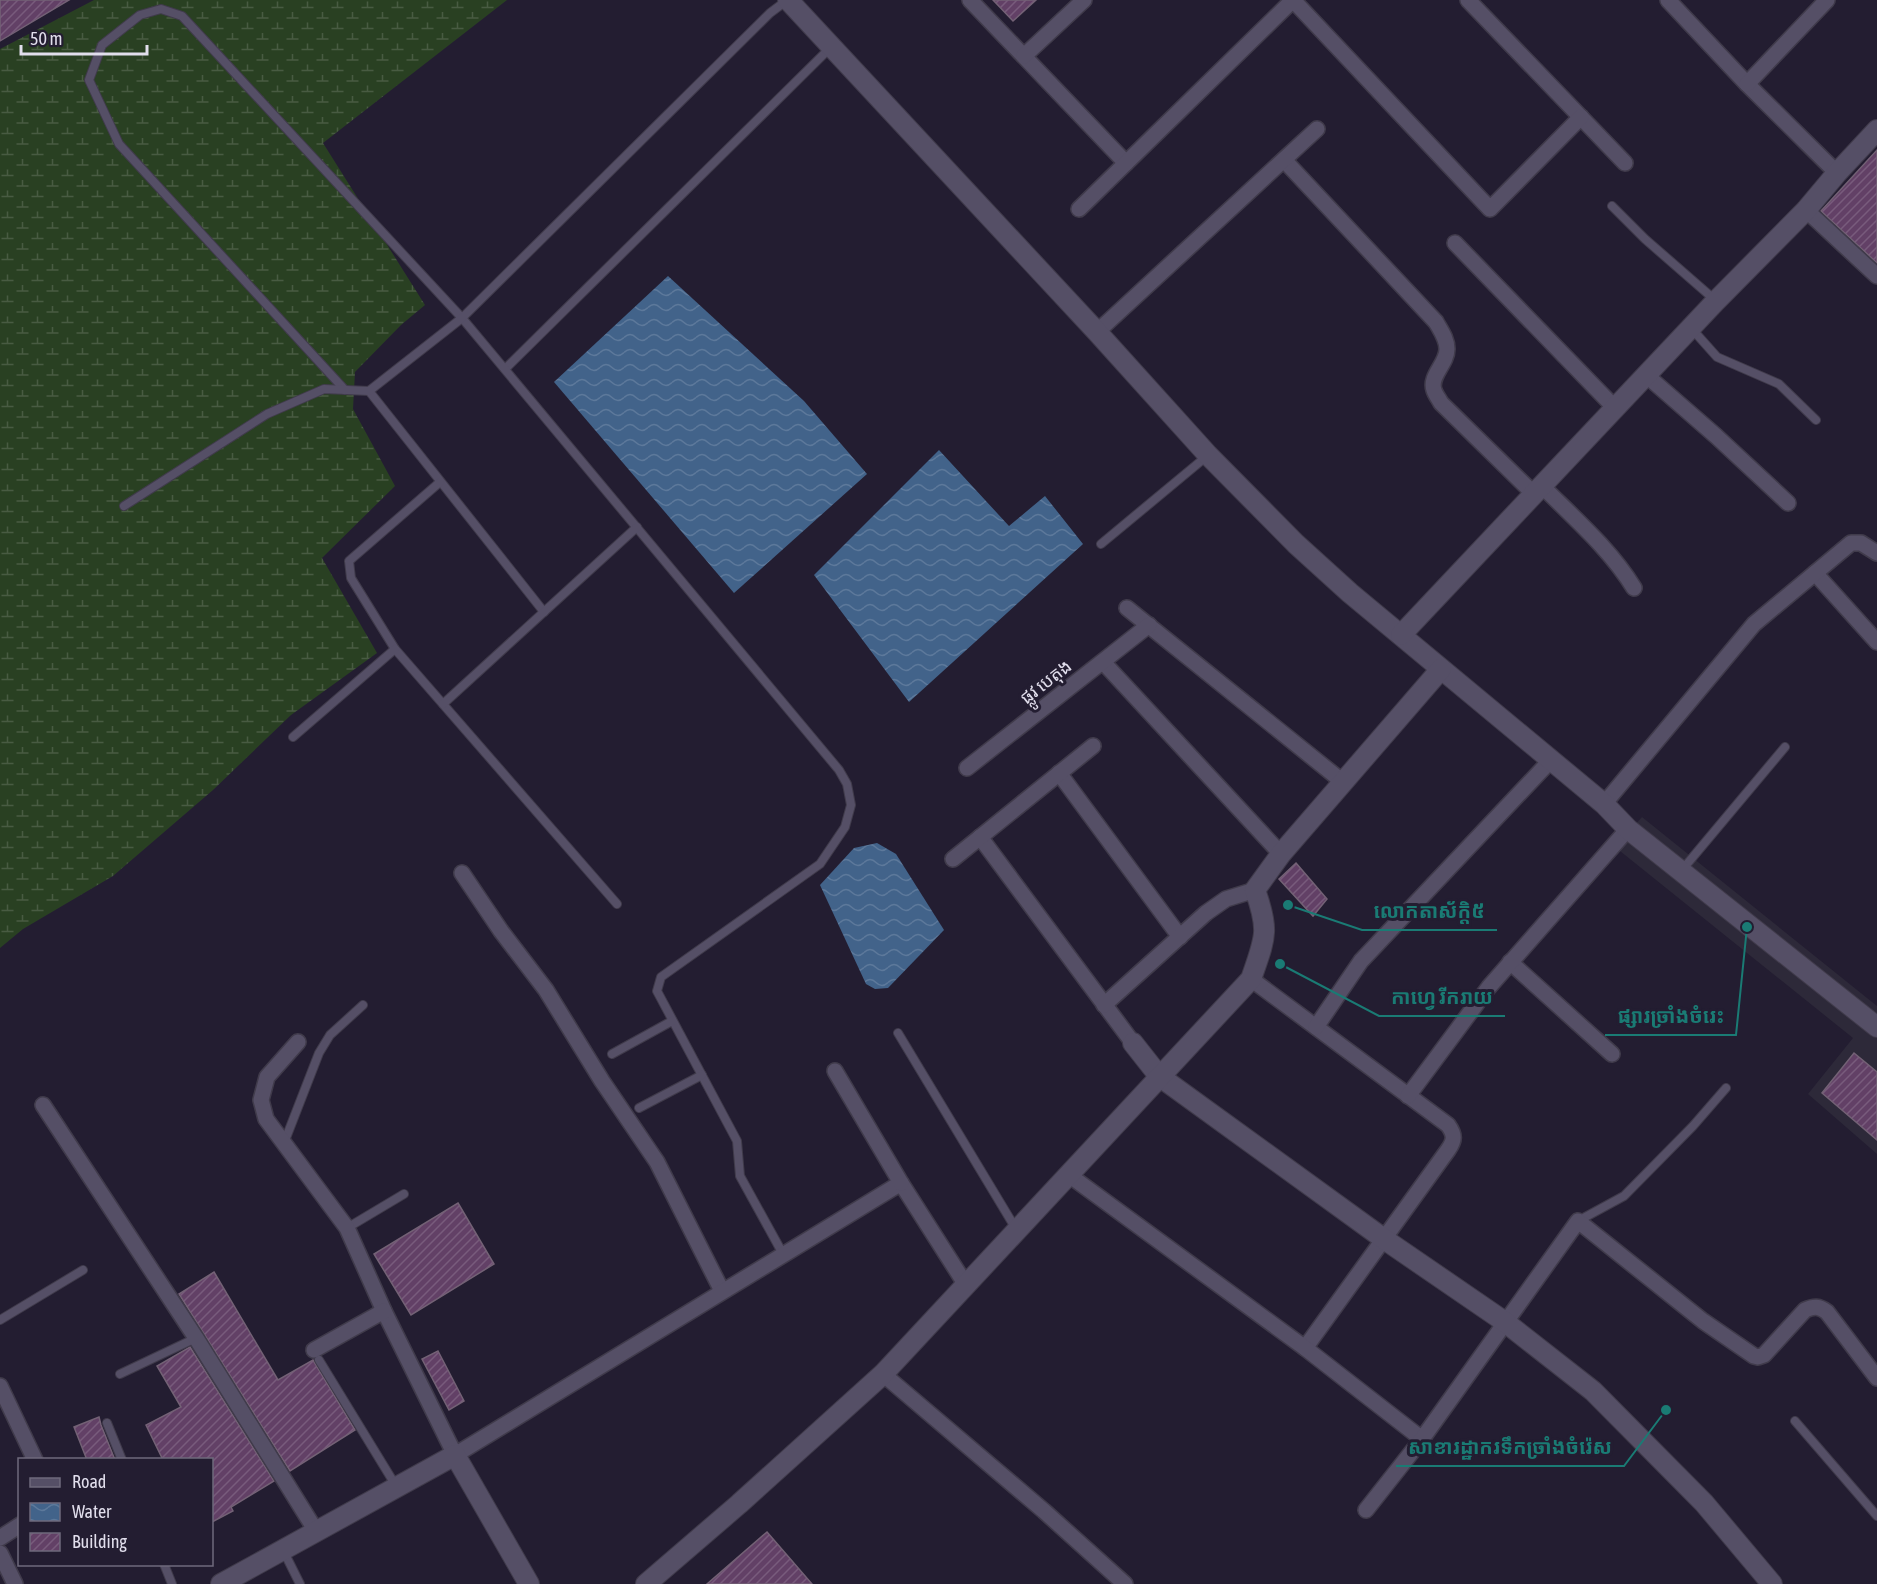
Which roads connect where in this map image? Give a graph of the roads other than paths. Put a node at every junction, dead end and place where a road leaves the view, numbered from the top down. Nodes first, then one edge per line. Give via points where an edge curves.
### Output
1 (970, 0) edge
2 (1084, 0) edge
3 (1468, 0) edge
4 (1668, 0) edge
5 (1827, 0) edge
6 (793, 2) edge
7 (831, 47) junction
8 (1024, 56) junction
9 (1747, 84) junction
10 (1581, 117) junction
11 (1317, 129) dead end
12 (1877, 130) edge
13 (1284, 160) junction
14 (1126, 163) junction
15 (1625, 163) dead end
16 (1837, 173) junction
17 (1612, 206) dead end
18 (1079, 209) dead end
19 (1806, 210) junction
20 (1455, 243) dead end
21 (1877, 276) edge
22 (1716, 301) junction
23 (462, 318) junction
24 (1691, 328) junction
25 (1097, 332) junction
26 (505, 369) junction
27 (1646, 375) junction
28 (345, 390) junction
29 (369, 391) junction
30 (1615, 408) junction
31 (1816, 420) dead end
32 (1208, 455) junction
33 (440, 482) junction
34 (1538, 490) junction
35 (1788, 503) dead end
36 (124, 506) dead end
37 (637, 527) junction
38 (1101, 544) dead end
39 (1877, 553) edge
40 (1815, 573) junction
41 (1634, 588) dead end
42 (1127, 608) dead end
43 (544, 612) junction
44 (1149, 625) junction
45 (1401, 635) junction
46 (1875, 637) edge
47 (395, 649) junction
48 (1103, 662) junction
49 (1441, 669) junction
50 (443, 704) junction
51 (293, 737) dead end
52 (1093, 746) dead end
53 (1785, 747) dead end
54 (1551, 760) junction
55 (967, 768) dead end
56 (1059, 774) junction
57 (1343, 782) junction
58 (1604, 804) junction
59 (1628, 829) junction
60 (980, 837) junction
61 (1281, 854) junction
62 (953, 859) dead end
63 (1681, 871) junction
64 (462, 873) dead end
65 (1255, 890) junction
66 (617, 904) dead end
67 (1180, 937) junction
68 (1510, 962) junction
69 (1251, 979) junction
70 (363, 1005) dead end
71 (1104, 1005) junction
72 (672, 1020) junction
73 (1316, 1027) junction
74 (1877, 1027) edge
75 (898, 1033) dead end
76 (298, 1042) dead end
77 (1133, 1042) joint
78 (612, 1054) dead end
79 (1612, 1054) dead end
80 (835, 1071) dead end
81 (702, 1076) junction
82 (1159, 1076) junction
83 (1726, 1088) dead end
84 (1408, 1096) junction
85 (43, 1105) dead end
86 (639, 1108) dead end
87 (284, 1145) junction
88 (1069, 1175) junction
89 (902, 1183) junction
90 (404, 1194) dead end
91 (1578, 1221) junction
92 (347, 1228) junction
93 (1016, 1230) junction
94 (1384, 1239) junction
95 (783, 1254) junction
96 (83, 1270) dead end
97 (966, 1285) junction
98 (722, 1291) junction
99 (384, 1311) junction
100 (0, 1320) edge
101 (1505, 1322) junction
102 (196, 1338) junction
103 (1305, 1348) junction
104 (316, 1355) joint
105 (120, 1374) dead end
106 (883, 1374) junction
107 (1877, 1378) edge
108 (0, 1386) edge
109 (1795, 1421) dead end
110 (107, 1423) dead end
111 (1422, 1439) junction
112 (455, 1455) junction
113 (34, 1458) edge
114 (121, 1458) edge
115 (397, 1487) junction
116 (1366, 1510) dead end
117 (1877, 1516) edge
118 (18, 1526) edge
119 (316, 1531) junction
120 (0, 1538) edge
121 (283, 1550) junction
122 (0, 1553) edge
123 (165, 1566) edge
124 (15, 1584) edge
125 (172, 1584) edge
126 (221, 1584) edge
127 (300, 1584) edge
128 (529, 1584) edge
129 (646, 1584) edge
130 (1125, 1584) edge
131 (1772, 1584) edge

1 - 8 street
2 - 8 street
3 - 10 street
4 - 9 street
5 - 9 street
6 - 7 street
6 - 23 lane via 770,13
7 - 25 street
7 - 26 lane
8 - 14 street
9 - 16 street
10 - 14 street via 1490,209 1293,0
10 - 15 street
11 - 13 street
12 - 16 street
13 - 25 street
13 - 34 street via 1436,322 1447,350 1434,379 1433,390 1441,403
14 - 18 street
16 - 19 street
17 - 22 lane
19 - 21 street
19 - 22 street
20 - 30 street
22 - 24 street
23 - 26 lane
23 - 28 lane via 183,16 161,9 140,15 102,45 89,80 119,144
23 - 29 lane
24 - 27 street
24 - 31 lane via 1717,357 1779,384
25 - 32 street
26 - 37 lane
27 - 30 street
27 - 35 street
28 - 29 lane
28 - 36 lane via 324,389 267,414
29 - 33 lane
30 - 34 street
32 - 38 lane
32 - 45 street via 1296,544
33 - 43 lane
33 - 47 lane via 350,561 351,578
34 - 41 street via 1609,554
34 - 45 street
37 - 43 lane
37 - 72 lane via 839,770 847,784 851,805 845,827 820,864 661,977 657,990
39 - 40 street via 1861,543 1851,543
40 - 46 street
40 - 58 street via 1754,624
42 - 44 street
43 - 50 lane
44 - 48 street, ផ្លូវ បេតុង
44 - 57 street
45 - 49 street
47 - 50 lane
47 - 51 lane
48 - 55 street, ផ្លូវ បេតុង
48 - 61 street
49 - 54 street
49 - 57 street
50 - 66 lane
52 - 56 street
53 - 63 lane
54 - 58 street
54 - 73 street via 1361,961
56 - 60 street
56 - 67 street
57 - 61 street
58 - 59 street
59 - 63 street
59 - 68 street
60 - 62 street
60 - 71 street
61 - 65 street
63 - 74 street
64 - 98 street via 546,990 657,1162
65 - 67 street via 1226,899
65 - 69 street via 1264,915 1265,937
67 - 71 street
68 - 79 street
68 - 84 street
69 - 73 street
69 - 82 street
70 - 87 lane via 330,1035 319,1053
71 - 77 street
72 - 78 lane
72 - 81 lane
73 - 84 street
75 - 93 lane
76 - 87 street via 267,1077 261,1100 266,1119
77 - 82 street
80 - 89 street
81 - 86 lane
81 - 95 lane via 737,1141 740,1176
82 - 88 street
82 - 94 street
83 - 91 lane via 1624,1196
84 - 94 street via 1448,1125 1454,1134 1453,1142
85 - 102 street
87 - 92 street
88 - 93 street
88 - 103 street
89 - 95 street
89 - 97 street
90 - 92 lane
91 - 101 street
91 - 107 street via 1703,1321 1754,1356 1764,1355 1805,1310 1821,1307
92 - 99 street
93 - 97 street
94 - 101 street
94 - 103 street
95 - 98 street
96 - 100 lane
97 - 106 street
98 - 112 street
99 - 104 street
99 - 112 street
101 - 111 street
101 - 131 street via 1593,1391 1704,1503
102 - 105 lane
102 - 119 street
103 - 111 street
104 - 115 lane
106 - 129 street
106 - 130 street
108 - 113 street
109 - 117 lane
110 - 114 lane
111 - 116 street
112 - 115 street
112 - 128 street
115 - 119 street
118 - 120 street
119 - 121 street
121 - 126 street
121 - 127 lane
122 - 124 street
123 - 125 lane

